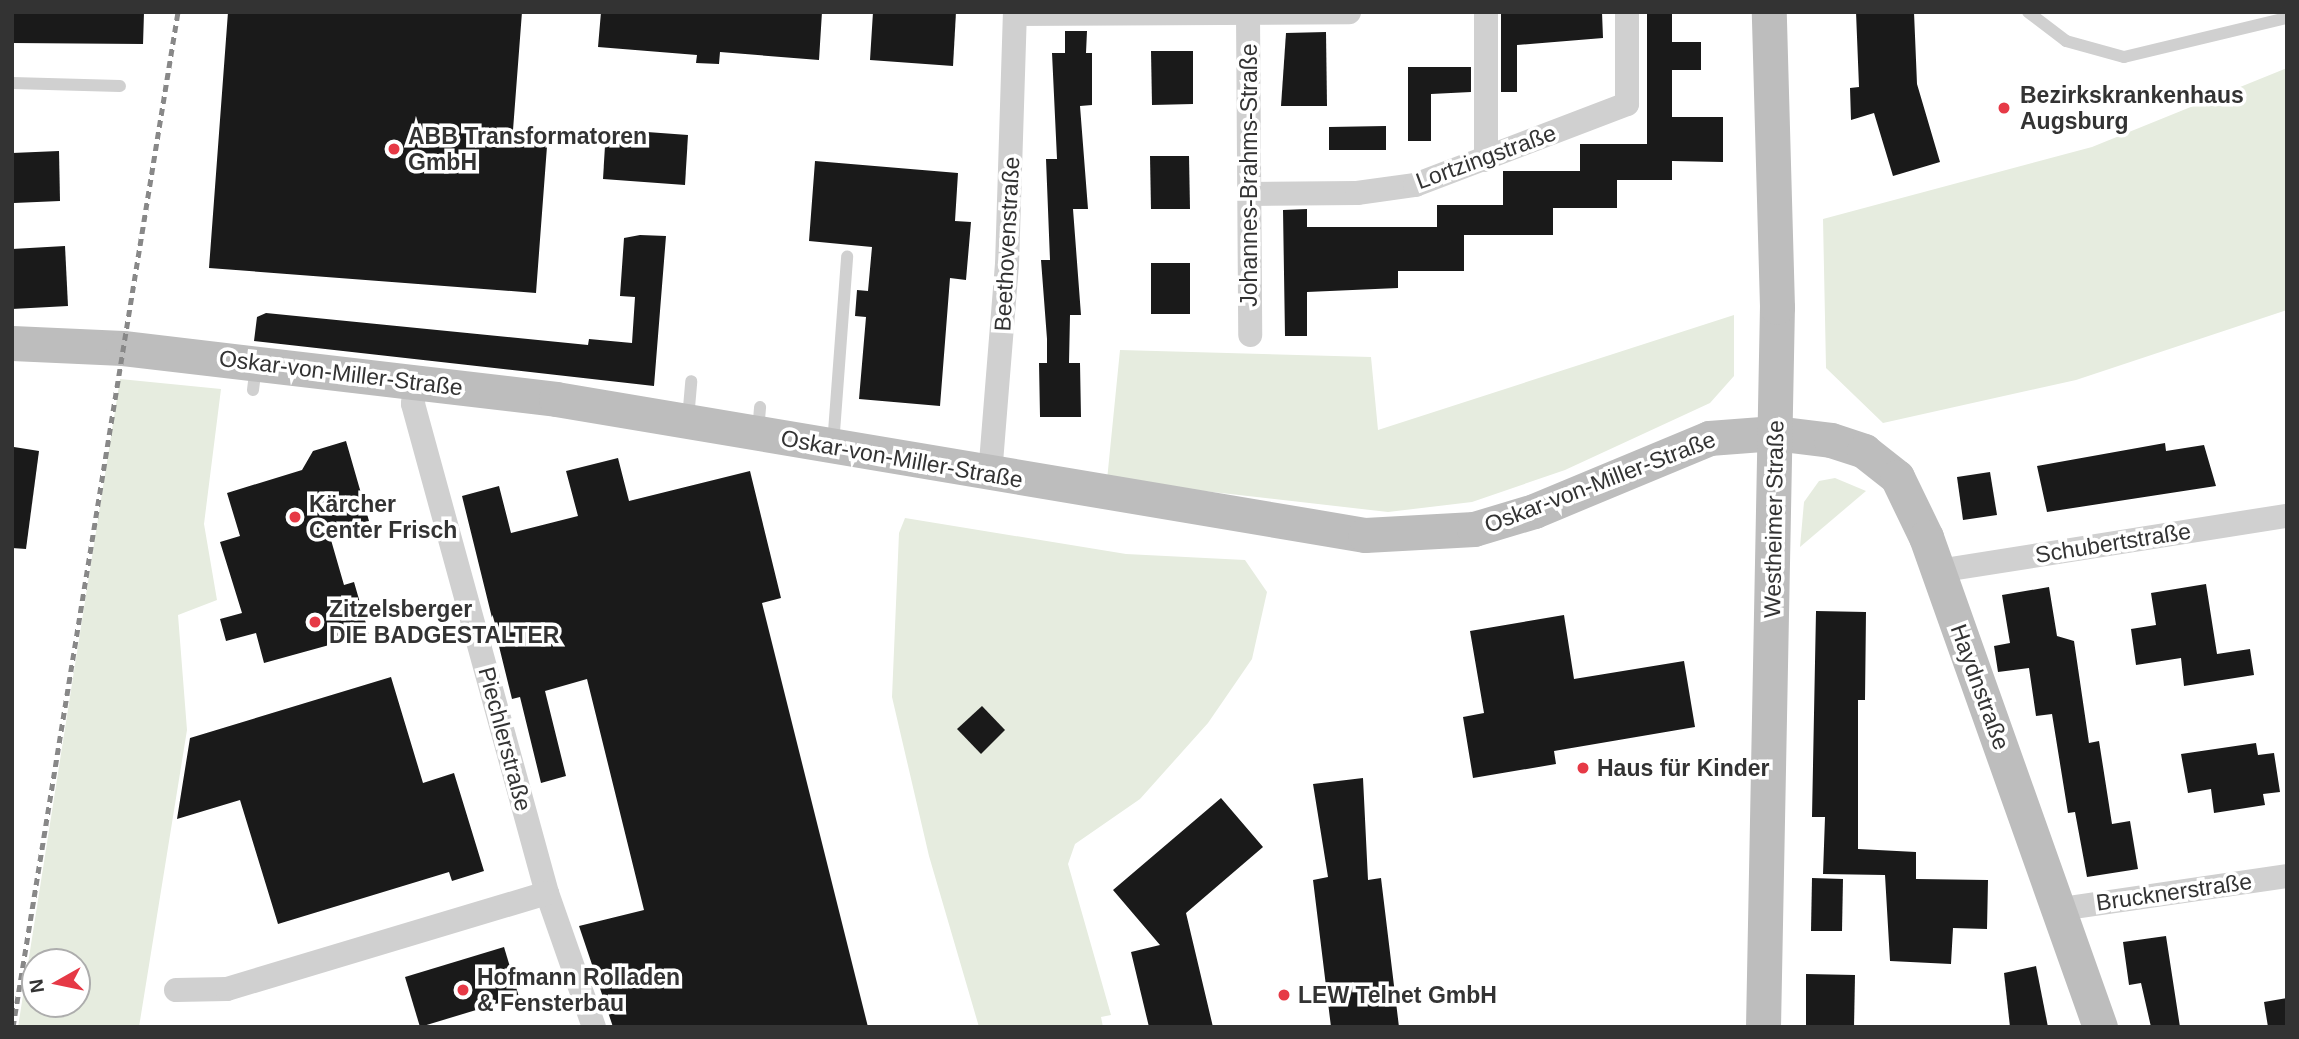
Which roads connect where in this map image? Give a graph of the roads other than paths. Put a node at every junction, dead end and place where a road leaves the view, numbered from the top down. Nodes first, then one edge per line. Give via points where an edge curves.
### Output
1 (1349, 12) edge
2 (1486, 12) edge
3 (1627, 12) edge
4 (1769, 12) edge
5 (2028, 12) edge
6 (1015, 13) edge
7 (1248, 15) junction
8 (2287, 18) edge
9 (12, 83) edge
10 (120, 86) dead end
11 (1486, 160) junction
12 (1249, 194) junction
13 (847, 257) dead end
14 (1250, 335) dead end
15 (12, 343) edge
16 (415, 381) junction
17 (691, 381) dead end
18 (688, 421) junction
19 (1775, 433) junction
20 (833, 447) junction
21 (990, 475) junction
22 (2287, 516) edge
23 (1938, 570) junction
24 (2287, 876) edge
25 (548, 894) junction
26 (2060, 909) junction
27 (176, 990) dead end
28 (594, 1027) edge
29 (1763, 1027) edge
30 (2100, 1027) edge

1 - 7 street
2 - 11 street
3 - 11 street, Lortzingstraße via 1627,104
4 - 19 street, Westheimer Straße
5 - 8 lane via 2066,41 2124,57
6 - 7 street
6 - 21 street, Beethovenstraße via 1007,265
7 - 12 street, Johannes-Brahms-Straße
9 - 10 lane
11 - 12 street, Lortzingstraße via 1383,191
12 - 14 street, Johannes-Brahms-Straße
13 - 20 lane
15 - 16 street, Oskar-von-Miller-Straße via 255,377
16 - 18 street, Oskar-von-Miller-Straße
16 - 25 street, Piechlerstraße via 413,404
17 - 18 lane
18 - 20 street, Oskar-von-Miller-Straße via 759,420
19 - 21 street, Oskar-von-Miller-Straße via 1709,438 1534,511 1421,536 1340,532
19 - 23 street, Haydnstraße via 1814,435 1864,451 1897,477
19 - 29 street, Westheimer Straße
20 - 21 street, Oskar-von-Miller-Straße
22 - 23 street, Schubertstraße
23 - 26 street, Haydnstraße
24 - 26 street, Brucknerstraße
25 - 27 street via 227,989
25 - 28 street, Piechlerstraße
26 - 30 street, Haydnstraße

